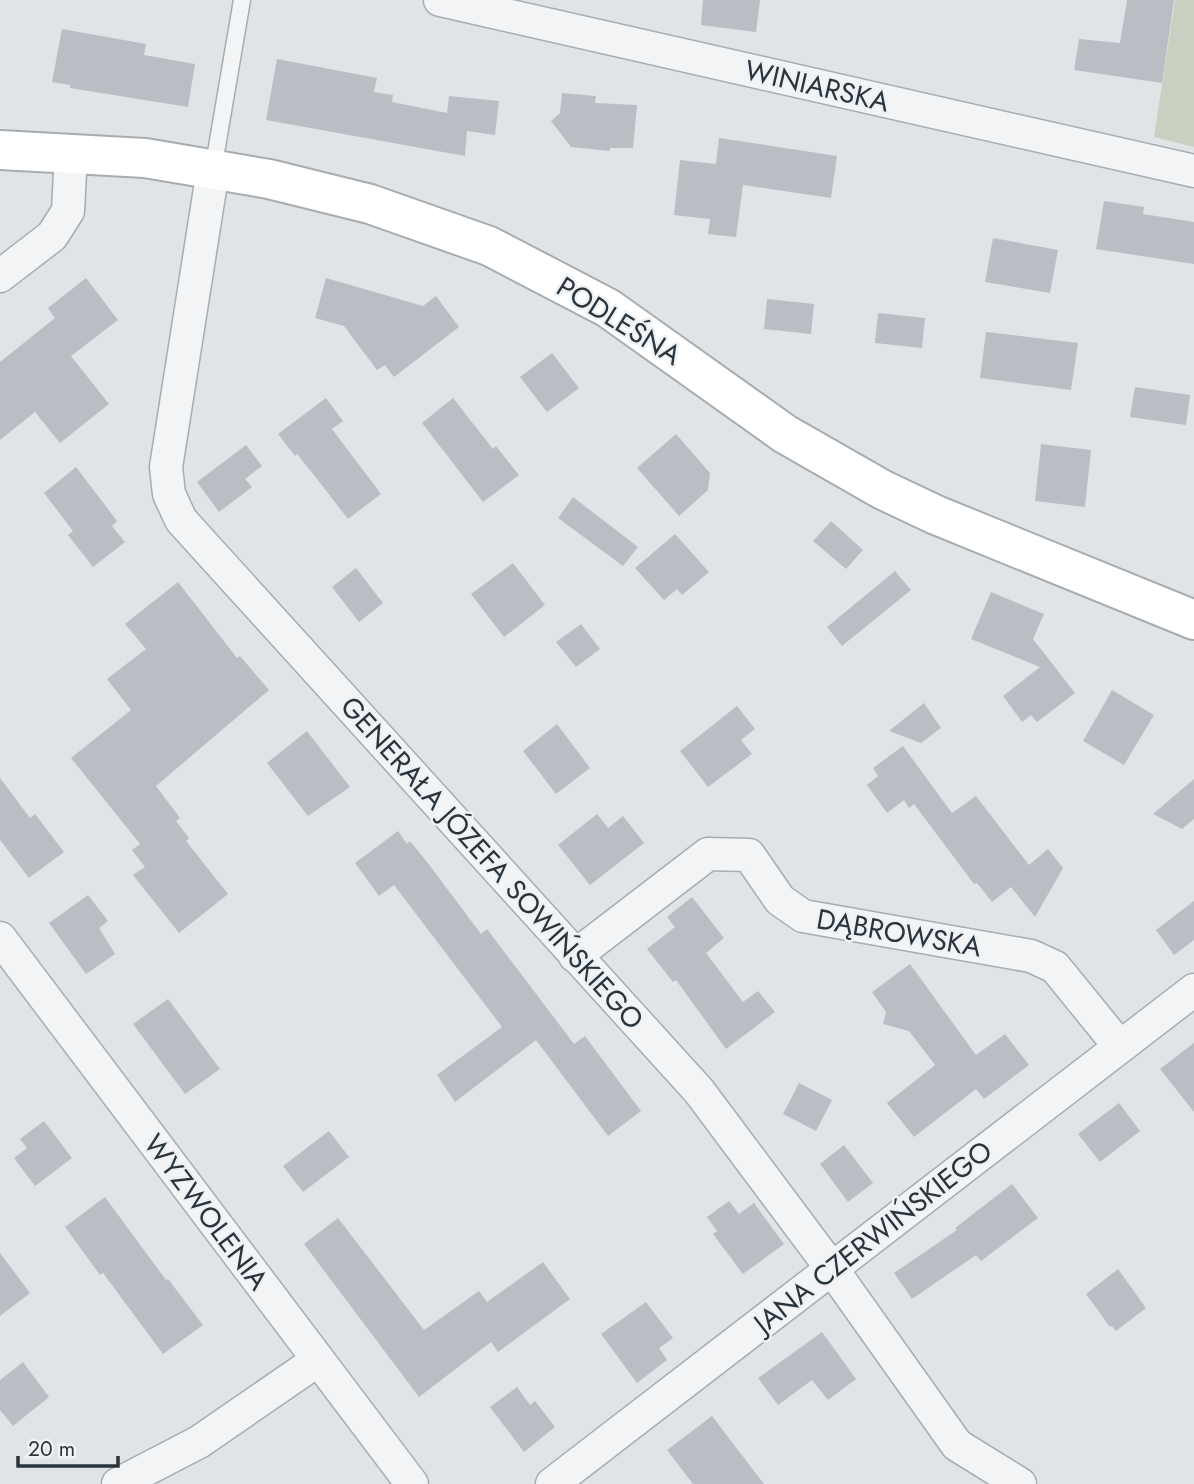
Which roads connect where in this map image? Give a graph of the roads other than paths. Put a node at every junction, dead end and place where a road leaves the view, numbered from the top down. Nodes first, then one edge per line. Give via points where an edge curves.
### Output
1 (242, 0) edge
2 (440, 0) edge
3 (0, 150) edge
4 (71, 153) junction
5 (213, 170) junction
6 (1194, 171) edge
7 (0, 276) edge
8 (1194, 620) edge
9 (0, 938) edge
10 (575, 956) junction
11 (1194, 990) edge
12 (1120, 1047) junction
13 (832, 1269) junction
14 (318, 1360) junction
15 (118, 1484) edge
16 (412, 1484) edge
17 (552, 1484) edge
18 (1020, 1484) edge

1 - 5 lane
2 - 6 street, WINIARSKA
3 - 4 street, PODLEŚNA
4 - 5 street, PODLEŚNA via 145,158
4 - 7 street via 68,211 52,236
5 - 8 street, PODLEŚNA via 370,204 489,246 608,308 785,434 883,490
5 - 10 street, GENERAŁA JÓZEFA SOWIŃSKIEGO via 166,467 169,494 181,520
9 - 14 street, WYZWOLENIA
10 - 12 street, DĄBROWSKA via 708,854 749,855 780,900 803,916 1031,956 1055,967
10 - 13 street, GENERAŁA JÓZEFA SOWIŃSKIEGO via 699,1091
11 - 12 street, JANA CZERWIŃSKIEGO
12 - 13 street, JANA CZERWIŃSKIEGO
13 - 17 street, JANA CZERWIŃSKIEGO
13 - 18 street, GENERAŁA JÓZEFA SOWIŃSKIEGO via 957,1445
14 - 15 street via 200,1442
14 - 16 street, WYZWOLENIA

